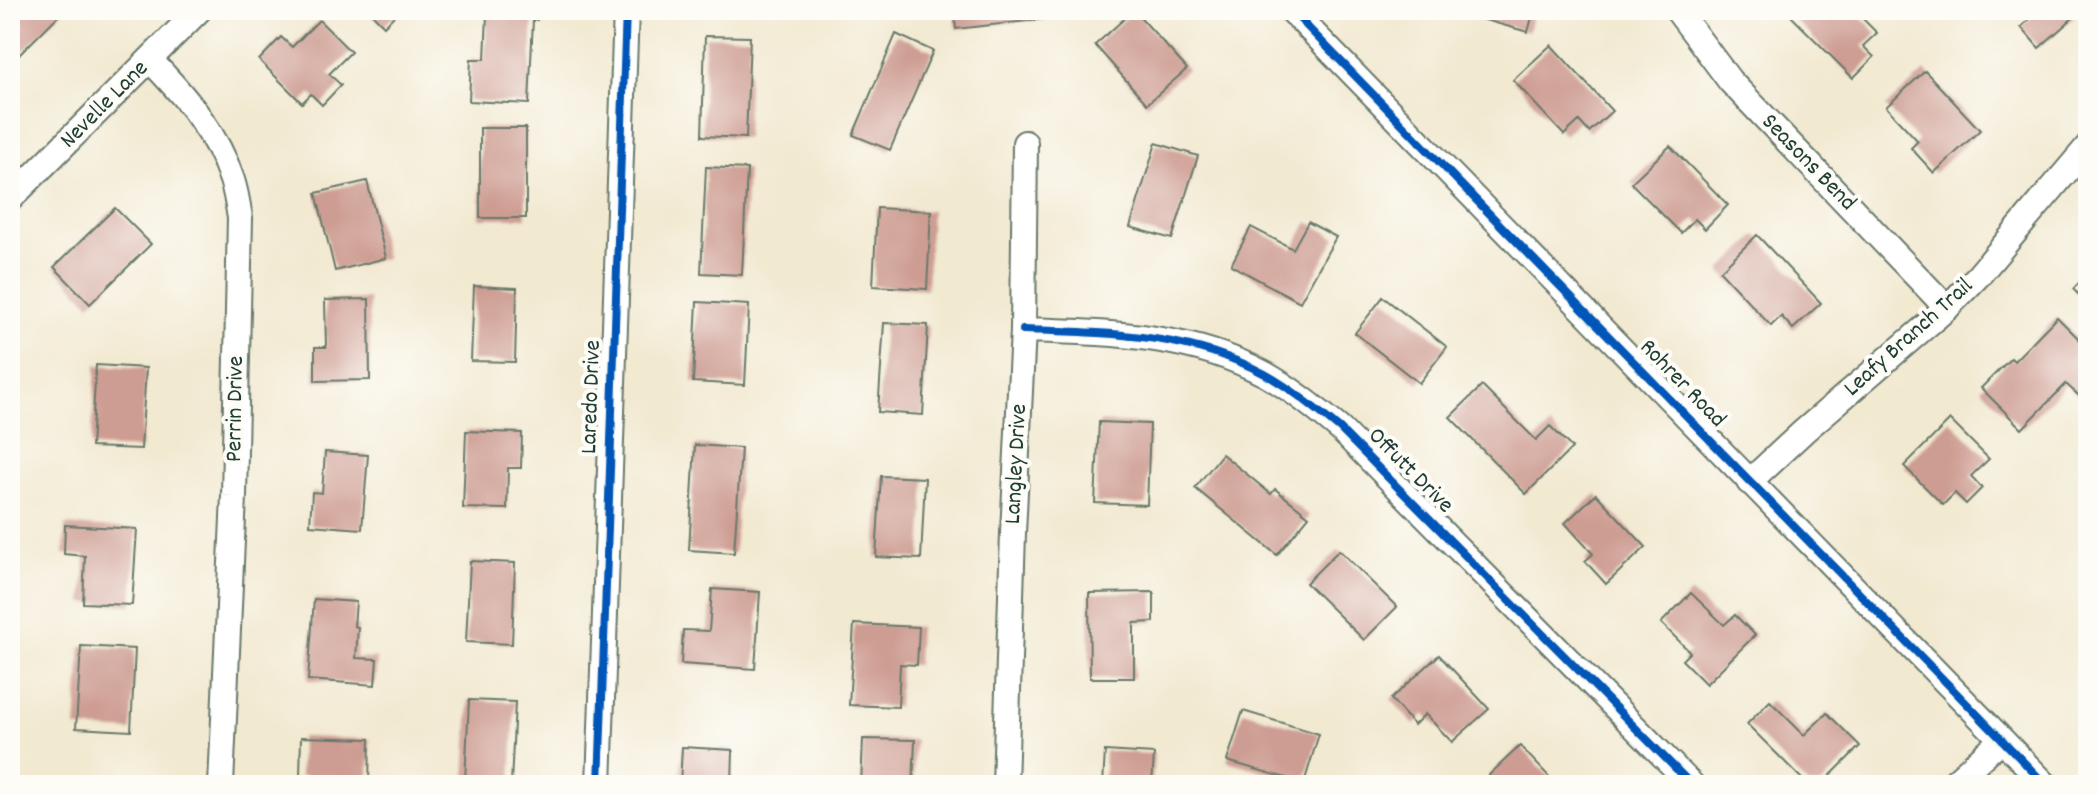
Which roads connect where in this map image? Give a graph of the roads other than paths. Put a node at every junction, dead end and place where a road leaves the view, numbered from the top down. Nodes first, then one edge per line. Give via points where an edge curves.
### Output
1 (199, 10) edge
2 (626, 10) edge
3 (1291, 10) edge
4 (1677, 10) edge
5 (150, 60) junction
6 (1025, 143) dead end
7 (2088, 146) edge
8 (10, 199) edge
9 (1947, 308) junction
10 (1023, 330) junction
11 (1749, 482) junction
12 (2001, 740) junction
13 (221, 785) edge
14 (599, 785) edge
15 (1005, 785) edge
16 (1692, 785) edge
17 (1951, 785) edge
18 (2046, 785) edge

1 - 5 street, Nevelle Lane
2 - 14 street, Laredo Drive
3 - 11 street, Rohrer Road
4 - 9 street, Seasons Bend via 1730,81
5 - 8 street, Nevelle Lane
5 - 13 street, Perrin Drive via 193,107 216,145 232,180 240,218
6 - 10 street, Langley Drive
7 - 9 street, Leafy Branch Trail
9 - 11 street, Leafy Branch Trail
10 - 15 street, Langley Drive
10 - 16 street, Offutt Drive via 1174,341 1265,374 1302,398 1340,429
11 - 12 street, Rohrer Road
12 - 17 street
12 - 18 street, Rohrer Road

